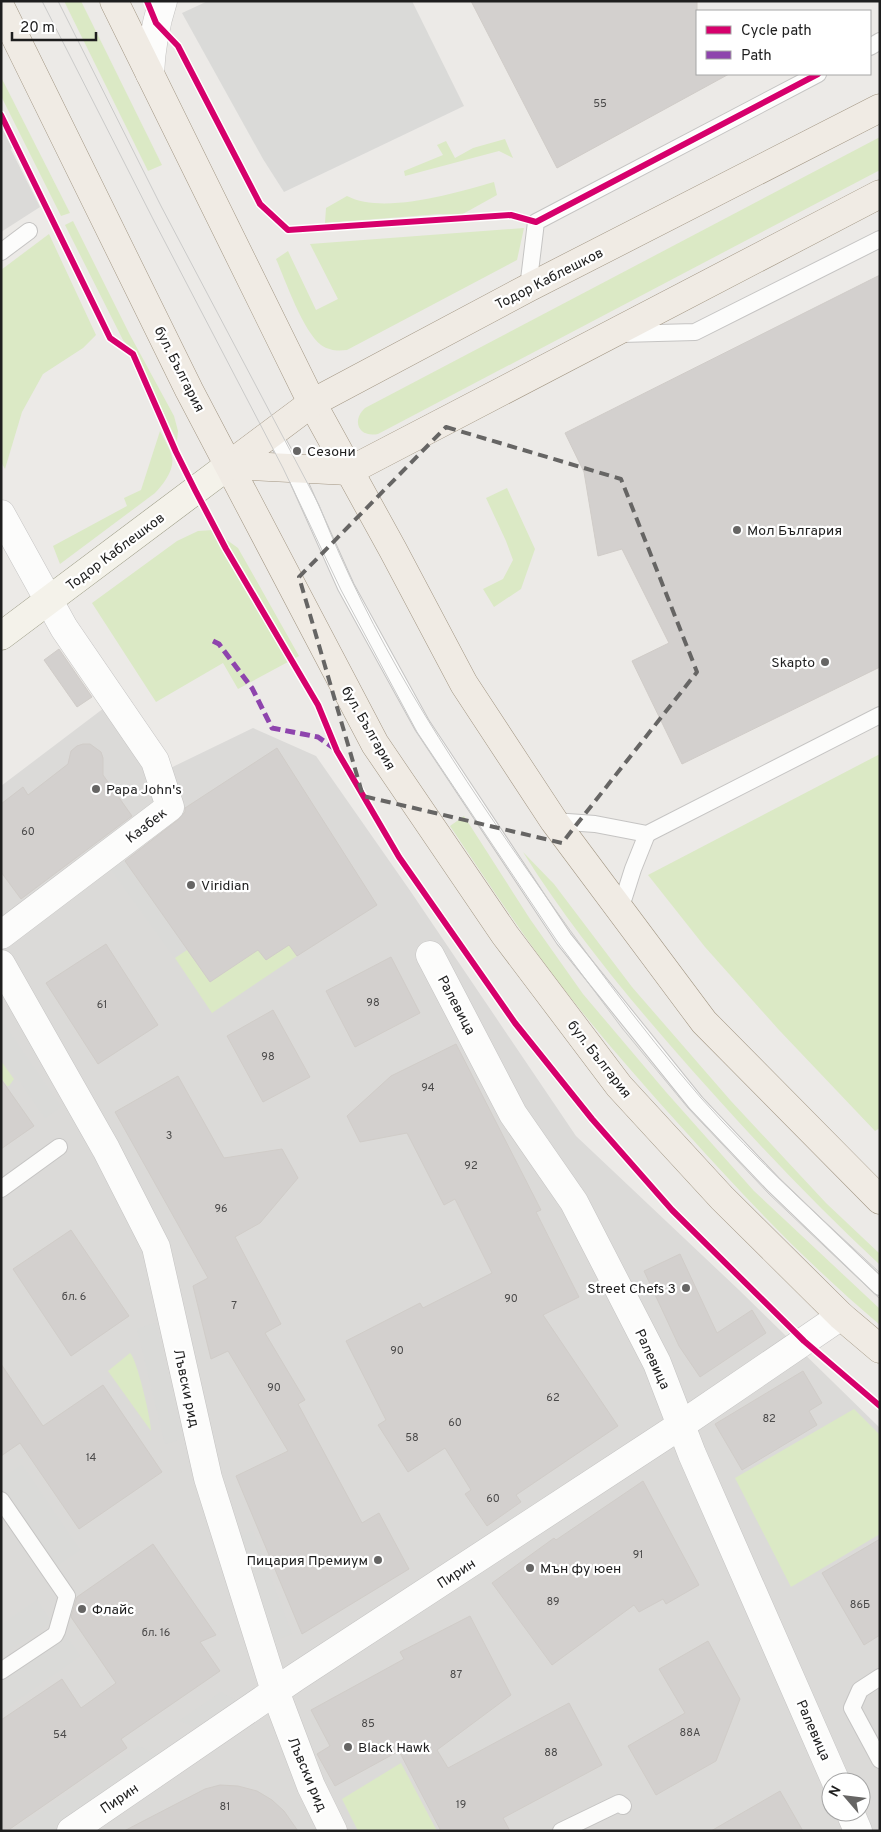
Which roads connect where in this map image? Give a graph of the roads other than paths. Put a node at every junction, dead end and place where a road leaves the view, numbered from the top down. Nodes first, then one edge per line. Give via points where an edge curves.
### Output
1 (114, 1) edge
2 (163, 1) edge
3 (1, 8) edge
4 (150, 74) junction
5 (816, 75) edge
6 (880, 108) edge
7 (880, 194) edge
8 (29, 231) dead end
9 (880, 238) edge
10 (1, 252) edge
11 (528, 288) junction
12 (611, 334) junction
13 (312, 403) junction
14 (273, 433) junction
15 (229, 465) junction
16 (292, 469) junction
17 (348, 471) junction
18 (1, 514) edge
19 (48, 601) junction
20 (1, 636) edge
21 (880, 715) edge
22 (554, 821) junction
23 (647, 834) junction
24 (620, 910) junction
25 (1, 936) edge
26 (430, 955) dead end
27 (1, 964) edge
28 (59, 1147) dead end
29 (1, 1189) edge
30 (880, 1200) edge
31 (880, 1287) edge
32 (840, 1316) junction
33 (880, 1349) edge
34 (681, 1424) junction
35 (1, 1500) edge
36 (1, 1671) edge
37 (880, 1677) edge
38 (276, 1691) junction
39 (880, 1760) edge
40 (832, 1772) edge
41 (623, 1806) dead end
42 (71, 1831) edge
43 (333, 1831) edge
44 (561, 1831) edge

1 - 4 main road
2 - 4 street via 150,47
3 - 15 main road, бул. България
4 - 13 main road
5 - 11 lane via 536,222
6 - 11 main road, Тодор Каблешков
7 - 12 main road
8 - 10 lane
9 - 12 lane via 695,332
11 - 13 main road, Тодор Каблешков
12 - 17 main road
13 - 14 main road, Тодор Каблешков
13 - 17 main road
14 - 15 main road, Тодор Каблешков
14 - 16 lane
15 - 16 main road
15 - 19 main road, Тодор Каблешков
15 - 32 main road, бул. България via 375,744 505,935 619,1086 722,1198
16 - 17 main road
16 - 31 lane via 346,588 422,725 564,939 696,1103 773,1184
17 - 22 main road via 464,684
18 - 19 street
19 - 20 main road, Тодор Каблешков
19 - 25 street, Казбек via 156,761 170,807
21 - 23 lane
22 - 23 lane via 595,824
22 - 24 main road
23 - 24 lane
24 - 30 main road via 704,1022
26 - 34 street, Ралевица via 513,1114 574,1202 657,1363
27 - 38 street, Лъвски рид via 106,1149 156,1247 205,1468
28 - 29 lane
32 - 33 main road, бул. България
32 - 34 street, Пирин
34 - 38 street, Пирин
34 - 40 street, Ралевица
35 - 36 lane via 67,1596 55,1635
37 - 39 lane via 860,1690 852,1708
38 - 42 street, Пирин
38 - 43 street, Лъвски рид via 311,1786
41 - 44 lane via 618,1803

